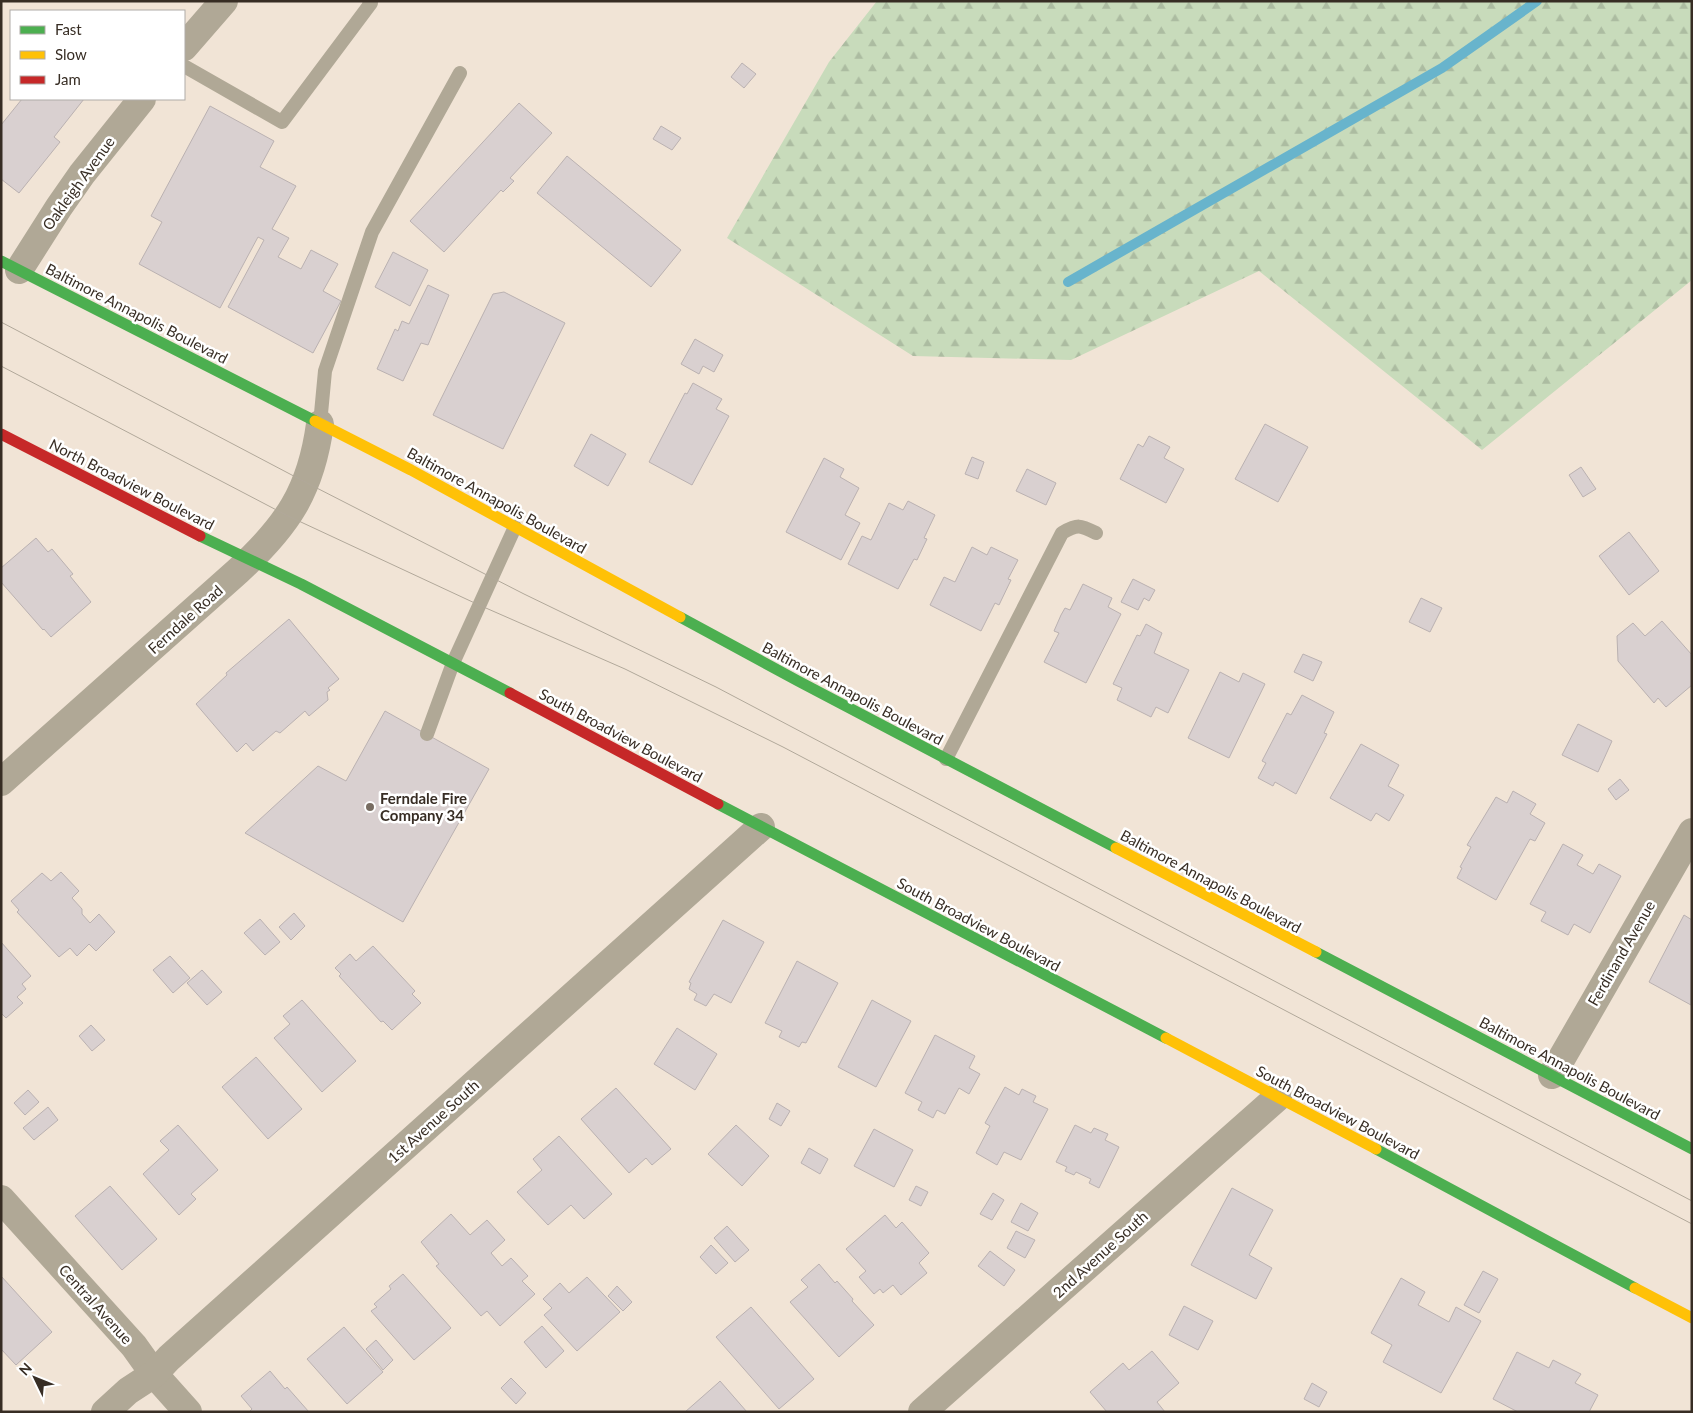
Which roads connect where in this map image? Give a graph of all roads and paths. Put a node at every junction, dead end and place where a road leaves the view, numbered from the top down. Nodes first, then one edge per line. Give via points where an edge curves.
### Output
1 (224, 1) edge
2 (368, 1) edge
3 (185, 46) edge
4 (185, 67) edge
5 (460, 73) dead end
6 (141, 100) edge
7 (10, 265) edge
8 (320, 424) junction
9 (1, 434) edge
10 (515, 527) junction
11 (1096, 534) dead end
12 (250, 560) junction
13 (453, 663) junction
14 (427, 734) dead end
15 (946, 759) junction
16 (1, 782) edge
17 (760, 827) junction
18 (1692, 832) edge
19 (1552, 1075) junction
20 (1278, 1097) junction
21 (1692, 1149) edge
22 (1, 1199) edge
23 (1692, 1318) edge
24 (154, 1374) junction
25 (105, 1412) edge
26 (188, 1412) edge
27 (922, 1412) edge

1 - 3 street
2 - 4 lane via 370,3 282,122
5 - 8 lane via 372,232 325,370
6 - 7 street, Oakleigh Avenue
7 - 8 street, Baltimore Annapolis Boulevard
8 - 10 street, Baltimore Annapolis Boulevard
8 - 12 street, Ferndale Road via 312,466 299,498 278,530
9 - 12 street, North Broadview Boulevard
10 - 13 lane
10 - 15 street, Baltimore Annapolis Boulevard
11 - 15 lane via 1082,526 1062,533
12 - 13 street, South Broadview Boulevard
12 - 16 street, Ferndale Road
13 - 14 lane
13 - 17 street, South Broadview Boulevard
15 - 19 street, Baltimore Annapolis Boulevard
17 - 20 street, South Broadview Boulevard
17 - 24 street, 1st Avenue South
18 - 19 street, Ferdinand Avenue
19 - 21 street, Baltimore Annapolis Boulevard
20 - 23 street, South Broadview Boulevard
20 - 27 street, 2nd Avenue South
22 - 24 street, Central Avenue via 134,1346
24 - 25 street, 1st Avenue South
24 - 26 street, Central Avenue

